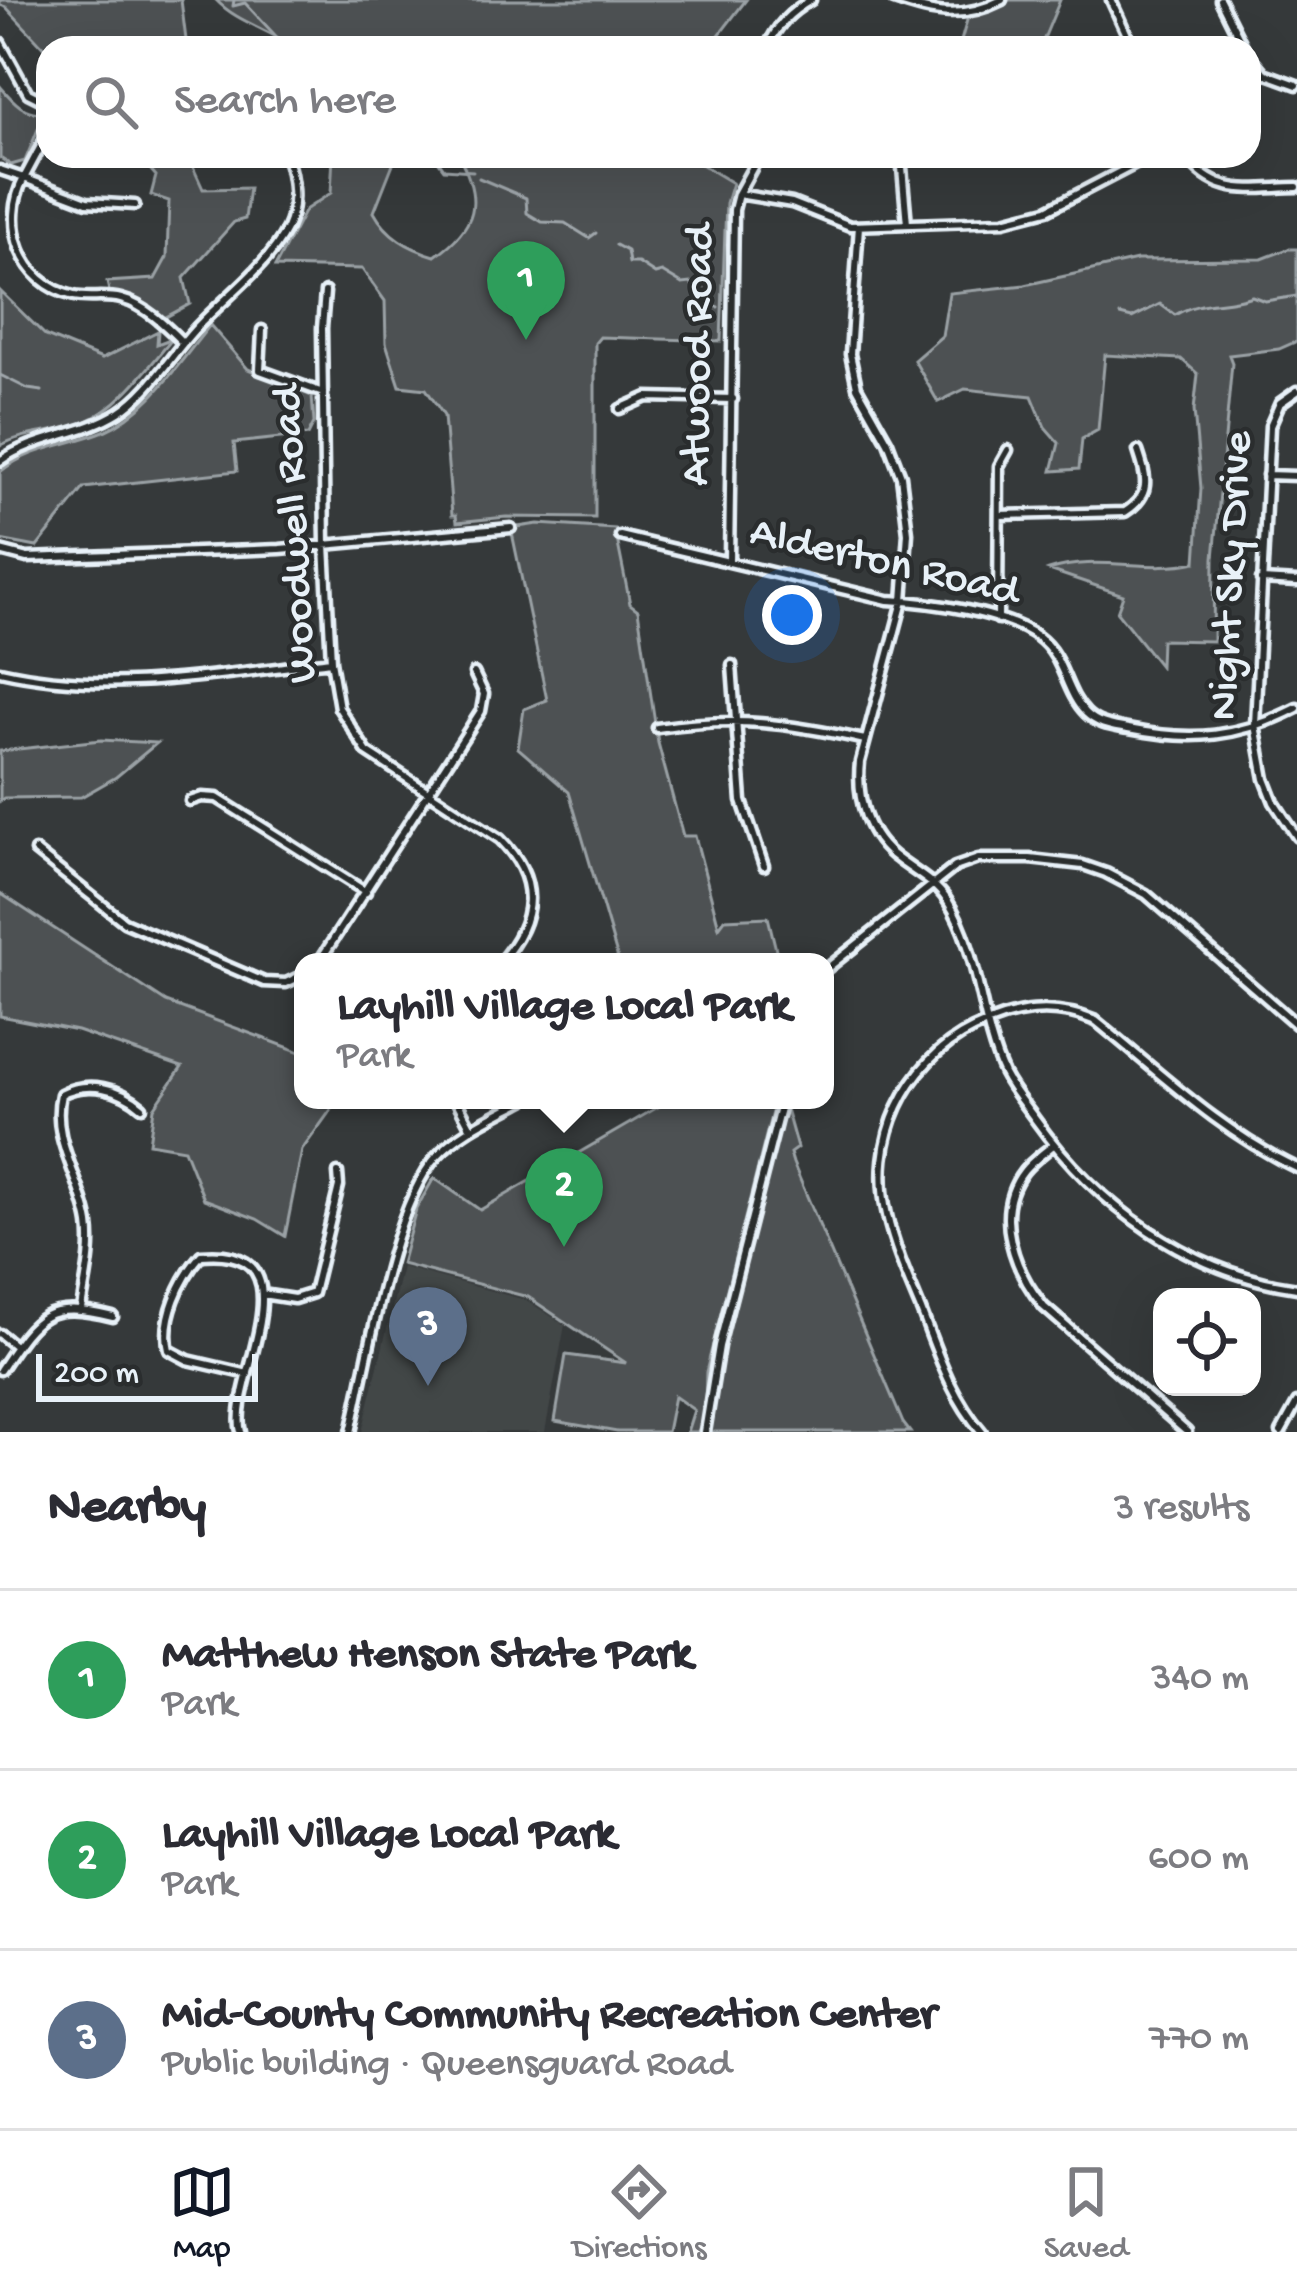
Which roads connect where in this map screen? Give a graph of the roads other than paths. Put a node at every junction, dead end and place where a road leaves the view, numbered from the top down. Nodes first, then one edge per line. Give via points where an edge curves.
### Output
1 (811, 0) edge
2 (894, 0) edge
3 (1002, 0) edge
4 (1112, 0) edge
5 (1220, 0) edge
6 (775, 36) edge
7 (1127, 36) edge
8 (1239, 36) edge
9 (0, 42) edge
10 (1261, 69) edge
11 (1264, 73) junction
12 (1261, 76) edge
13 (1297, 85) edge
14 (36, 97) edge
15 (36, 156) edge
16 (290, 168) edge
17 (752, 168) edge
18 (902, 168) edge
19 (1127, 168) edge
20 (1194, 168) edge
21 (0, 170) edge
22 (24, 178) junction
23 (1297, 187) edge
24 (737, 194) junction
25 (135, 205) dead end
26 (907, 224) junction
27 (859, 226) junction
28 (325, 292) dead end
29 (262, 330) dead end
30 (183, 343) junction
31 (1297, 391) edge
32 (323, 393) junction
33 (733, 399) junction
34 (620, 409) dead end
35 (1008, 450) dead end
36 (1138, 452) dead end
37 (0, 461) edge
38 (1267, 475) junction
39 (1297, 476) edge
40 (999, 515) junction
41 (511, 528) dead end
42 (620, 536) dead end
43 (326, 545) junction
44 (0, 551) edge
45 (729, 562) junction
46 (1261, 580) junction
47 (1297, 582) edge
48 (903, 601) junction
49 (998, 619) junction
50 (331, 661) junction
51 (732, 665) dead end
52 (0, 671) edge
53 (474, 674) dead end
54 (1297, 708) edge
55 (734, 720) junction
56 (1255, 725) junction
57 (657, 728) dead end
58 (865, 740) junction
59 (430, 793) junction
60 (190, 801) dead end
61 (1297, 817) edge
62 (1286, 821) junction
63 (1297, 837) edge
64 (35, 851) dead end
65 (764, 866) dead end
66 (933, 885) junction
67 (366, 892) junction
68 (325, 953) edge
69 (508, 953) edge
70 (834, 963) edge
71 (294, 979) edge
72 (989, 1021) junction
73 (1297, 1025) edge
74 (142, 1107) dead end
75 (460, 1109) edge
76 (508, 1109) edge
77 (780, 1109) edge
78 (472, 1130) junction
79 (1053, 1144) junction
80 (1297, 1168) edge
81 (338, 1173) dead end
82 (1297, 1288) edge
83 (262, 1294) junction
84 (81, 1309) junction
85 (113, 1317) dead end
86 (0, 1334) edge
87 (16, 1346) junction
88 (0, 1370) edge
89 (248, 1373) junction
90 (1297, 1403) edge
91 (242, 1432) edge
92 (351, 1432) edge
93 (705, 1432) edge
94 (982, 1432) edge
95 (1187, 1432) edge
96 (1281, 1432) edge

1 - 6 street
2 - 3 street via 955,15
4 - 7 street
5 - 8 street
9 - 14 street
10 - 11 street
11 - 12 street
11 - 13 street
15 - 22 street
16 - 30 street via 285,232
17 - 24 street, Atwood Road
18 - 26 street
19 - 26 street via 1032,216
20 - 23 street via 1220,186
21 - 22 street
22 - 25 street via 87,202
22 - 30 street via 8,221 32,272 59,291 121,299
24 - 27 street
24 - 33 street, Atwood Road
26 - 27 street
27 - 48 street via 850,354 857,387 901,476 908,533
28 - 32 street, Woodwell Road
29 - 32 street via 260,370
30 - 37 street via 121,411
31 - 38 street, Night Sky Drive via 1274,413
32 - 43 street, Woodwell Road
33 - 34 street via 647,397
33 - 45 street, Atwood Road
35 - 40 street via 999,466
36 - 40 street via 1146,491 1125,512
38 - 39 street
38 - 46 street, Night Sky Drive
40 - 49 street
41 - 43 street
42 - 45 street, Alderton Road
43 - 44 street via 27,558
43 - 50 street, Woodwell Road
45 - 48 street, Alderton Road
46 - 47 street
46 - 56 street, Night Sky Drive
48 - 49 street, Alderton Road
48 - 58 street
49 - 56 street, Alderton Road via 1050,648 1081,708 1106,725 1180,739
50 - 52 street via 146,681
50 - 59 street, Woodwell Road via 339,708 367,752
51 - 55 street
53 - 59 street via 482,711
54 - 56 street, Alderton Road
55 - 57 street
55 - 58 street
55 - 65 street via 742,802
56 - 62 street, Night Sky Drive via 1265,778
58 - 66 street via 858,782 870,827 888,852
59 - 67 street
59 - 69 street, Woodwell Road via 517,858 529,918
60 - 67 street via 217,798
61 - 62 street
62 - 63 street, Night Sky Drive
64 - 71 street via 144,932 264,982
66 - 70 street
66 - 72 street via 959,924
66 - 73 street via 978,859 1106,873 1146,894
67 - 68 street
72 - 79 street via 1004,1074
72 - 80 street via 1053,1009 1096,1022 1222,1123
72 - 94 street via 952,1040 915,1075 892,1118 883,1177 899,1256 950,1388
74 - 84 street via 119,1090 75,1087 62,1094 62,1138 88,1224
75 - 78 street
76 - 78 street
77 - 93 street
78 - 92 street via 440,1152 409,1199
79 - 82 street via 1100,1195 1168,1244 1235,1274
79 - 95 street via 1024,1172 1010,1208 1009,1235 1027,1286
81 - 83 street via 314,1293
83 - 89 street
83 - 89 street via 253,1272 217,1254 201,1256 173,1303 169,1350
84 - 85 street
84 - 87 street via 36,1319
86 - 87 street
87 - 88 street
89 - 91 street
90 - 96 street

